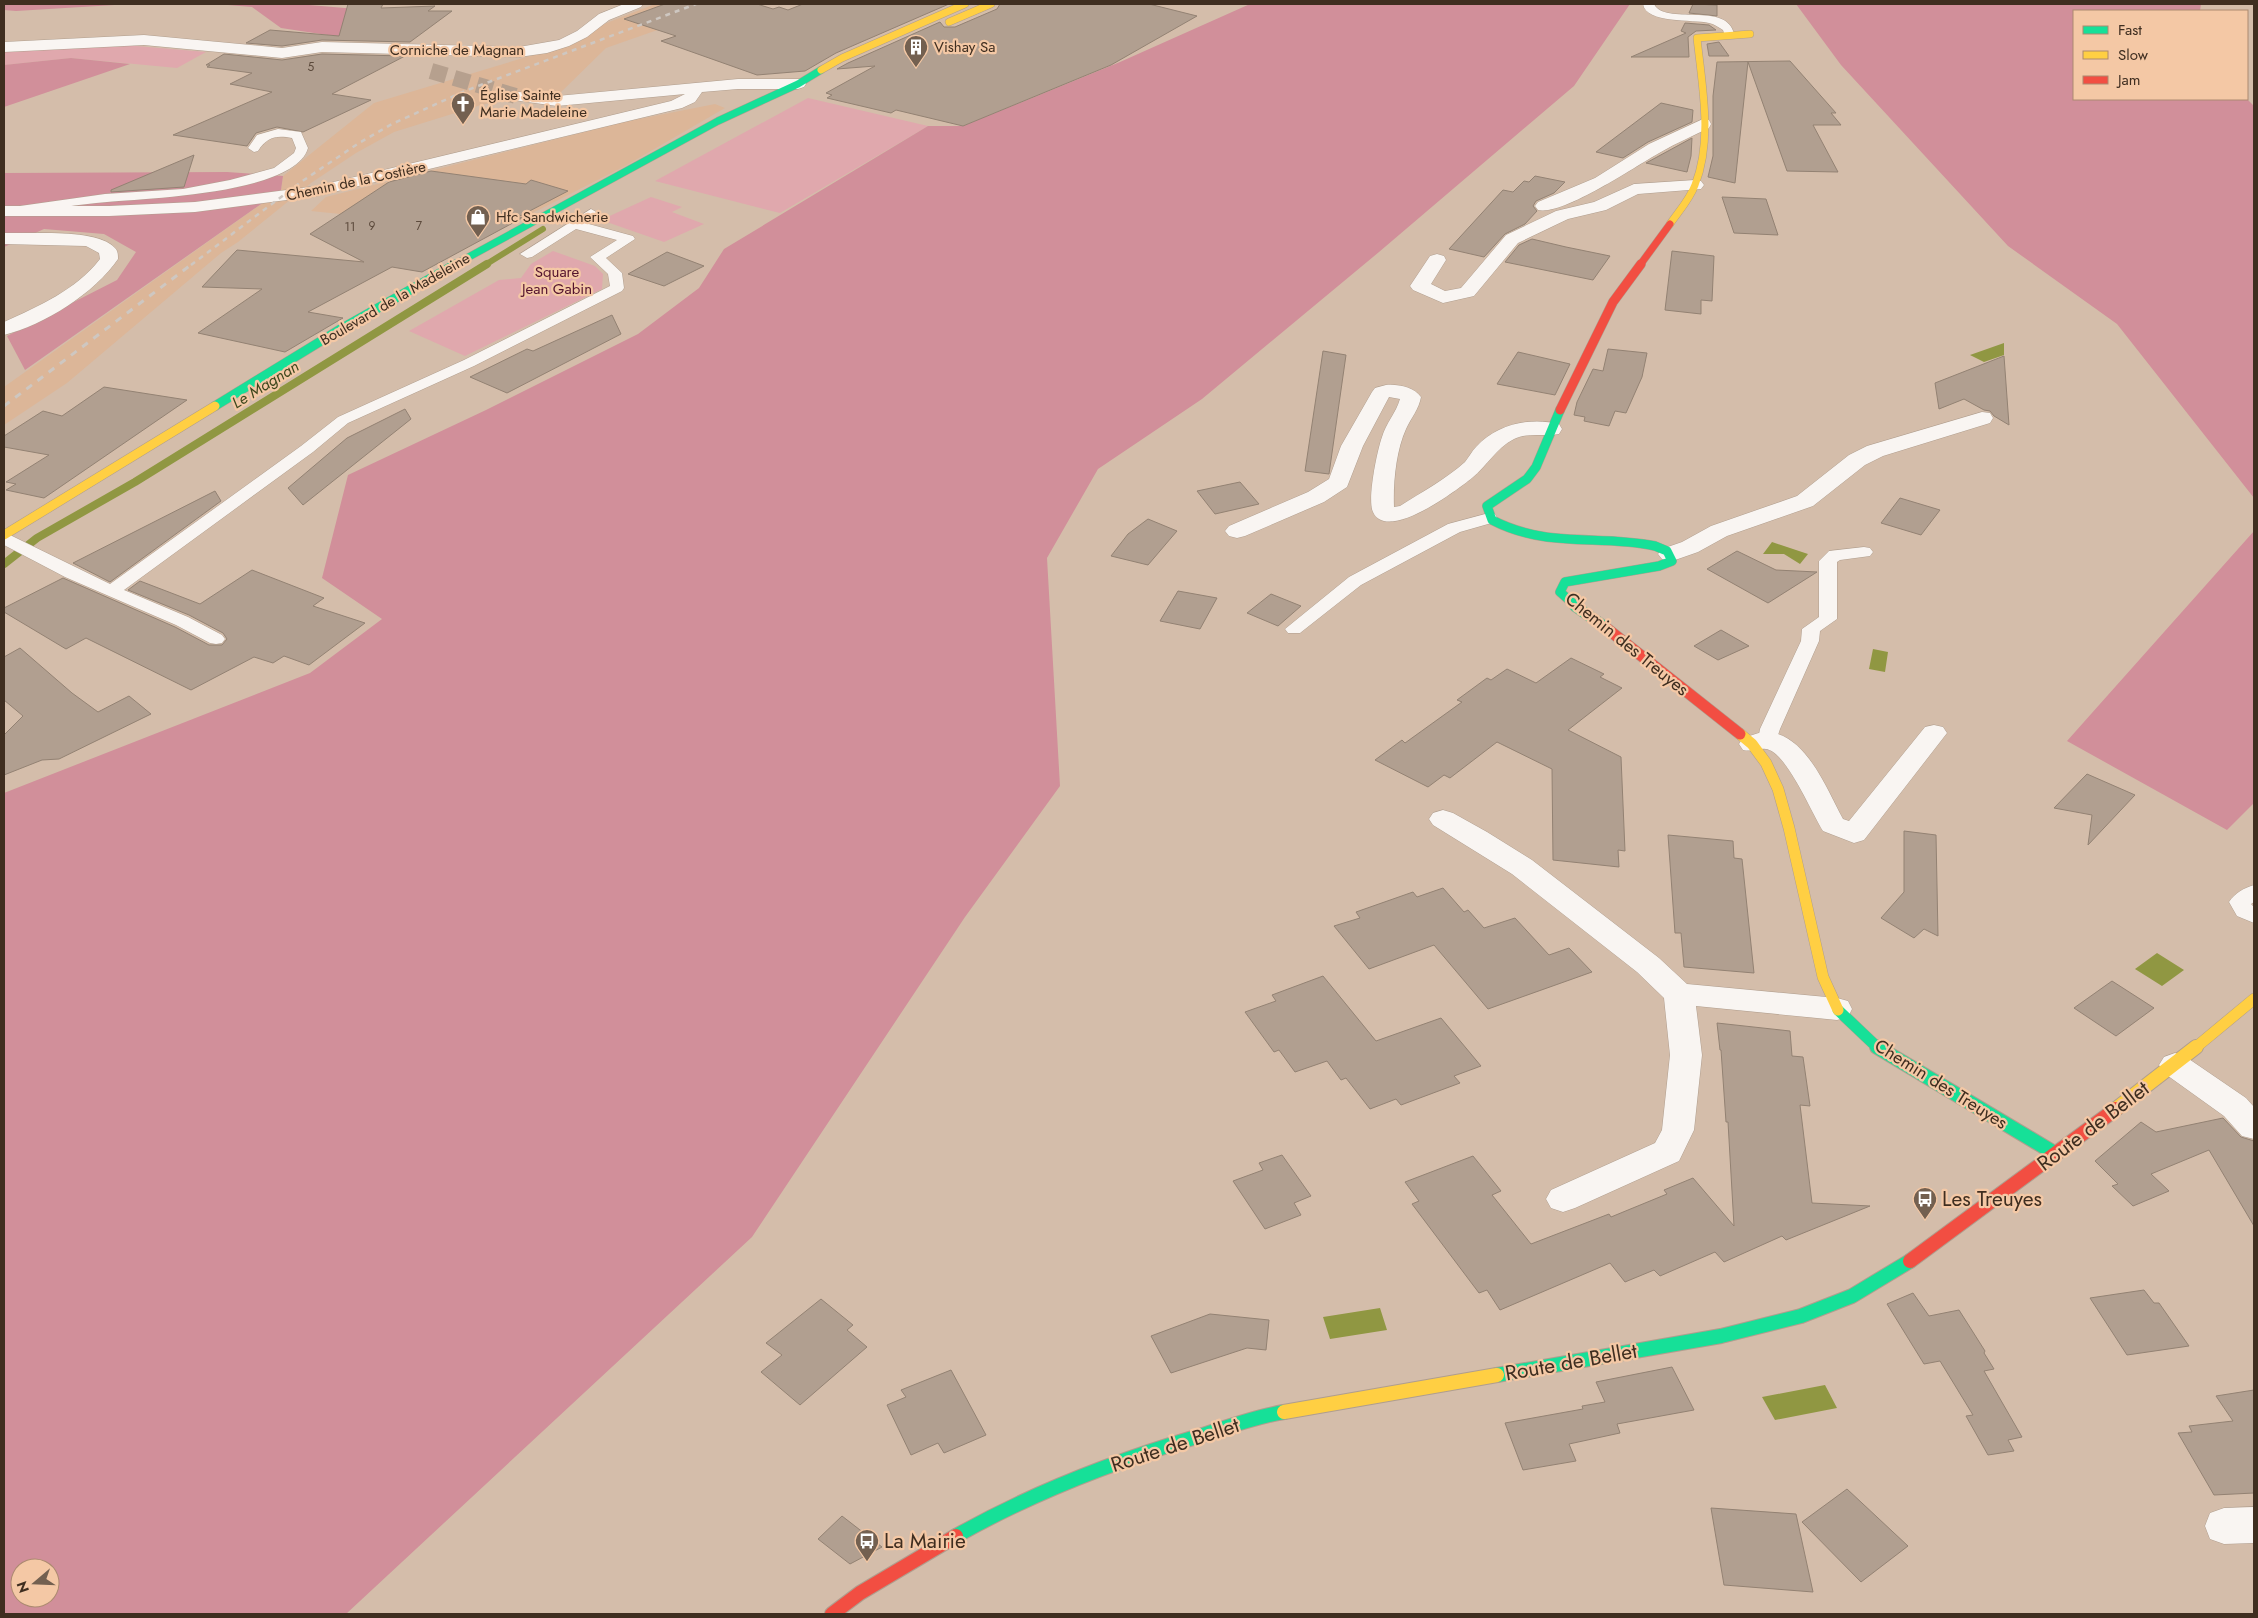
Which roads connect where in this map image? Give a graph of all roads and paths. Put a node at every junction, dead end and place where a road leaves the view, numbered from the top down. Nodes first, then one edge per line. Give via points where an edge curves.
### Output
1 (636, 4) edge
2 (964, 4) edge
3 (991, 4) edge
4 (1649, 4) edge
5 (1729, 34) junction
6 (1750, 34) dead end
7 (4, 47) edge
8 (296, 54) junction
9 (381, 64) dead end
10 (798, 84) junction
11 (696, 89) junction
12 (775, 95) junction
13 (520, 97) tunnel mouth
14 (1703, 124) junction
15 (254, 148) dead end
16 (1695, 184) junction
17 (7, 211) edge
18 (1528, 212) dead end
19 (591, 213) dead end
20 (574, 224) junction
21 (4, 239) edge
22 (527, 254) dead end
23 (1437, 260) dead end
24 (4, 329) edge
25 (1982, 418) dead end
26 (1550, 429) junction
27 (1489, 518) junction
28 (1237, 531) dead end
29 (6, 539) edge
30 (1864, 552) dead end
31 (1670, 554) junction
32 (111, 590) junction
33 (1294, 629) dead end
34 (216, 639) dead end
35 (1934, 733) dead end
36 (1760, 742) junction
37 (1443, 819) dead end
38 (2254, 892) edge
39 (2254, 916) edge
40 (1679, 994) junction
41 (2254, 999) edge
42 (1837, 1009) junction
43 (2175, 1065) junction
44 (2254, 1127) edge
45 (2056, 1154) junction
46 (1563, 1199) dead end
47 (832, 1614) edge

1 - 8 street, Corniche de Magnan via 604,17 571,40 541,49 494,52 322,47
2 - 10 street, Boulevard de la Madeleine via 869,44
3 - 10 street, Boulevard de la Madeleine via 882,50 833,76
4 - 5 lane via 1652,11 1668,16 1700,18 1724,24
5 - 6 street
5 - 14 street via 1697,38
7 - 8 street via 144,40
8 - 9 street via 298,58 312,62
10 - 11 street via 756,83
10 - 12 street, Boulevard de la Madeleine
11 - 12 street
11 - 13 street via 557,101
11 - 17 street, Chemin de la Costière via 689,99 676,105 317,191 196,207
12 - 29 street, Boulevard de la Madeleine via 620,173 339,330
14 - 16 street via 1702,156
14 - 18 street via 1655,148 1601,182
15 - 17 lane via 268,134 283,132 297,135 302,148 300,155 278,171 232,184 183,193 105,198
16 - 23 street via 1634,189 1600,206 1562,215 1512,239 1468,292 1443,296 1420,286
16 - 26 street via 1660,240 1613,302
19 - 20 lane
20 - 22 lane
20 - 32 lane via 628,239 597,257 616,273 617,288 469,363 343,420
21 - 24 street via 87,241 100,245 108,251 110,258 91,281
25 - 31 street via 1875,451 1857,460 1805,501 1719,531
26 - 27 street via 1536,467 1527,479 1486,506
26 - 28 street via 1523,428 1505,435 1454,481 1408,511 1390,515 1383,511 1382,494 1395,430 1411,397 1391,390 1382,392 1352,446 1339,482 1316,497
27 - 31 street via 1502,527 1539,537 1636,544 1663,548
27 - 33 lane via 1454,528 1355,581
29 - 32 lane
30 - 36 lane via 1835,555 1828,561 1828,620 1811,628 1810,641 1770,729
31 - 36 street, Chemin des Treuyes via 1672,561 1661,566 1576,578 1564,582 1560,592
32 - 34 lane
35 - 36 street via 1854,834 1833,825 1798,762 1784,747
36 - 42 street, Chemin des Treuyes via 1789,828 1823,977
37 - 40 street via 1522,867 1648,965
38 - 39 lane via 2240,902 2240,907
40 - 42 street
40 - 46 street via 1686,1055 1678,1130 1667,1152
41 - 43 street, Route de Bellet
42 - 45 street, Chemin des Treuyes via 1880,1050
43 - 44 street via 2236,1107
43 - 45 street, Route de Bellet
45 - 47 street, Route de Bellet via 1900,1268 1852,1296 1801,1316 1720,1336 1267,1414 1069,1481 979,1522 860,1593

